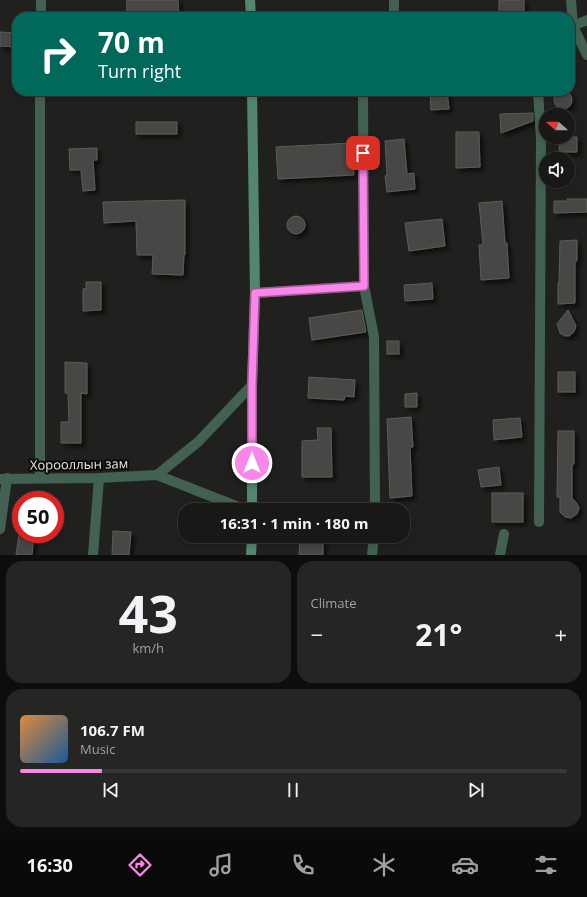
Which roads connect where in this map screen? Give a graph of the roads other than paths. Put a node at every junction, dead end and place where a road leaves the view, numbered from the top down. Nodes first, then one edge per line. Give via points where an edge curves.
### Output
1 (41, 0) edge
2 (250, 0) edge
3 (394, 0) edge
4 (571, 0) edge
5 (41, 12) edge
6 (251, 12) edge
7 (394, 12) edge
8 (571, 12) edge
9 (587, 20) edge
10 (575, 26) edge
11 (575, 35) edge
12 (587, 55) edge
13 (40, 96) edge
14 (252, 96) edge
15 (363, 96) edge
16 (538, 96) edge
17 (364, 286) junction
18 (255, 293) junction
19 (252, 385) junction
20 (157, 475) junction
21 (4, 478) edge
22 (40, 478) junction
23 (99, 478) junction
24 (228, 503) edge
25 (252, 503) edge
26 (375, 503) edge
27 (539, 522) dead end
28 (0, 529) edge
29 (504, 534) dead end
30 (252, 543) edge
31 (373, 543) edge
32 (93, 555) edge
33 (251, 555) edge
34 (372, 555) edge
35 (500, 555) edge

1 - 5 street
2 - 6 main road
3 - 7 street
4 - 8 street
9 - 10 street
11 - 12 street
13 - 22 street
14 - 18 main road
15 - 17 street
16 - 27 street via 541,139
17 - 18 street
17 - 26 street via 374,337
18 - 19 main road
19 - 20 street via 198,442
19 - 25 main road
20 - 23 street, Хорооллын зам
20 - 24 street, Хорооллын зам
21 - 22 street, Хорооллын зам
21 - 28 street
22 - 23 street, Хорооллын зам
23 - 32 street
29 - 35 street
30 - 33 main road
31 - 34 street

